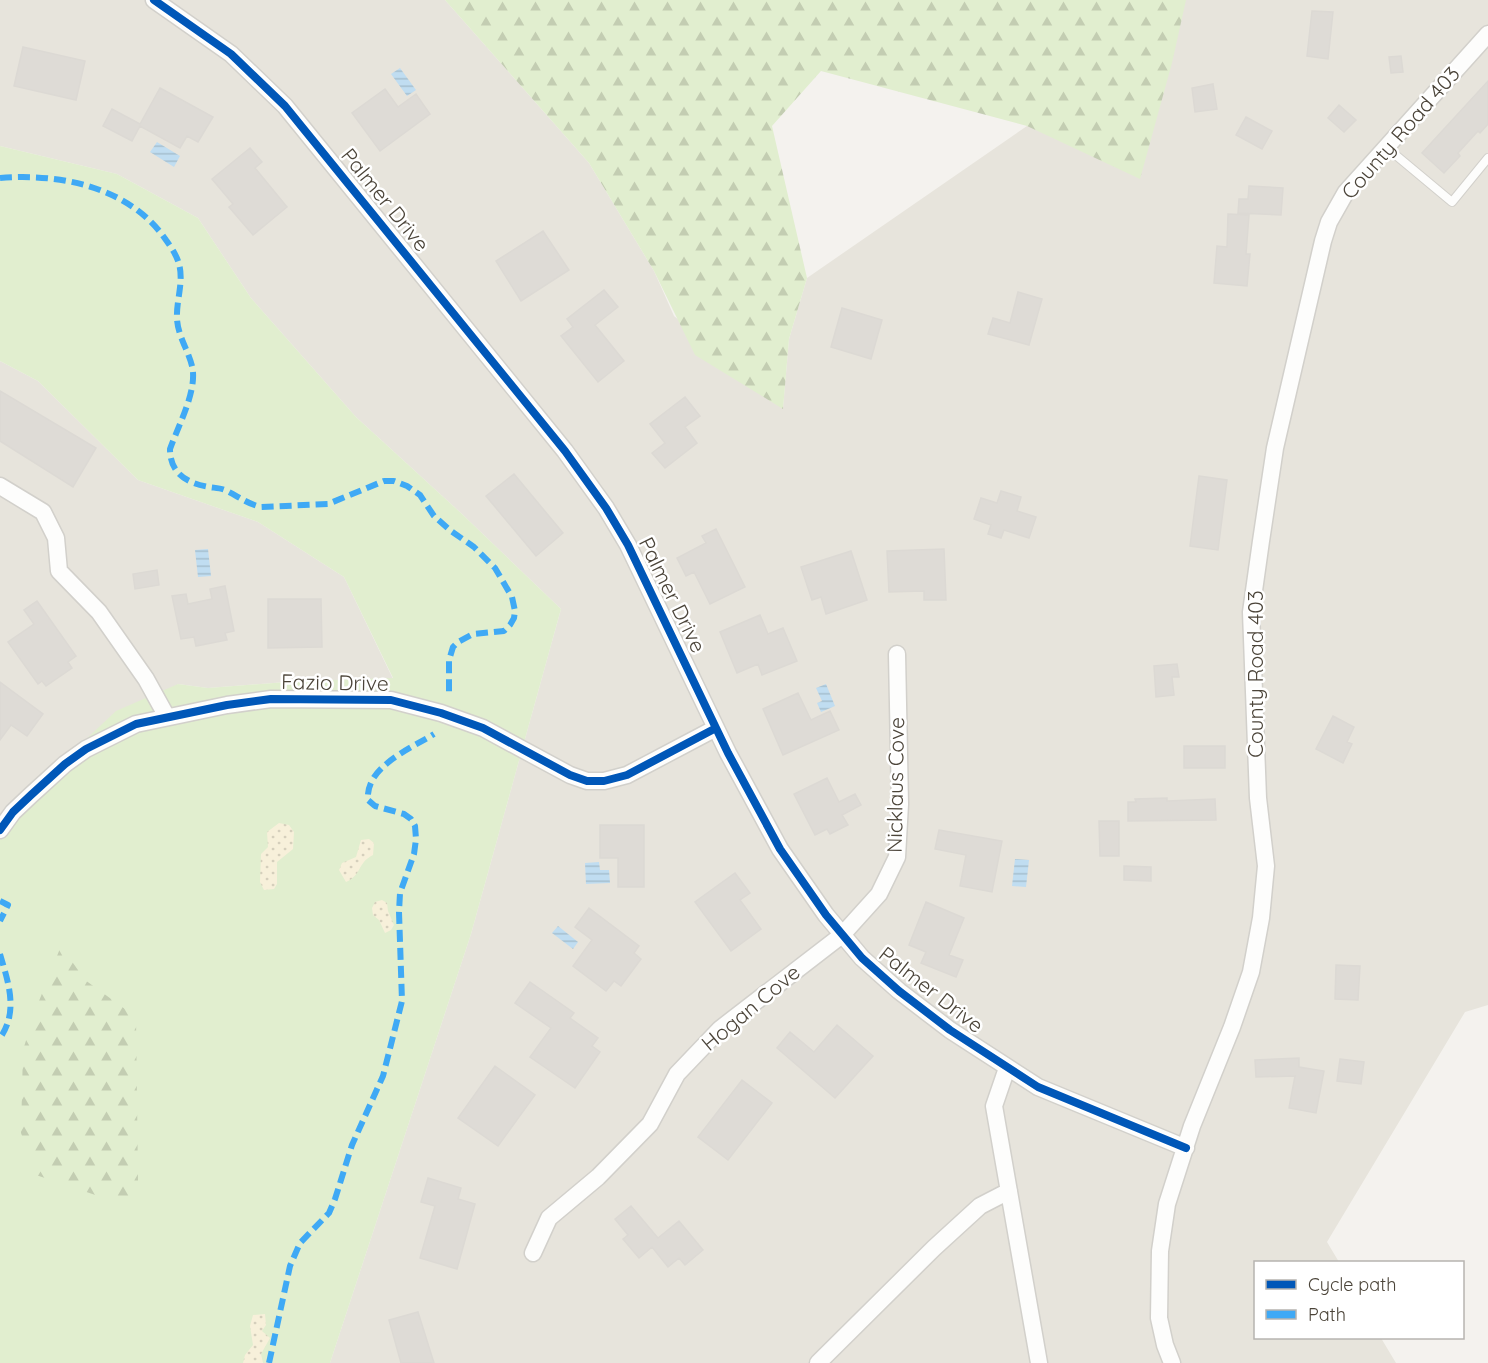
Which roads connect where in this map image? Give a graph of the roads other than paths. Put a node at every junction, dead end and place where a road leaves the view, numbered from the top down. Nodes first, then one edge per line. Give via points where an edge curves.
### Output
1 (154, 0) edge
2 (1488, 34) edge
3 (1385, 147) junction
4 (1488, 158) edge
5 (0, 486) edge
6 (897, 654) dead end
7 (167, 717) junction
8 (716, 728) junction
9 (0, 830) edge
10 (842, 935) junction
11 (1007, 1068) junction
12 (1186, 1149) junction
13 (1009, 1191) junction
14 (533, 1253) dead end
15 (818, 1363) edge
16 (1039, 1363) edge
17 (1172, 1363) edge

1 - 8 street, Palmer Drive via 231,54 285,105 565,451 628,545
2 - 3 street, County Road 403
3 - 4 lane via 1452,202
3 - 12 street, County Road 403 via 1346,192 1329,222 1275,448 1251,612 1258,798 1266,866 1261,918 1251,972
5 - 7 street via 42,512 56,538 60,571 99,612 146,679
6 - 10 street, Nicklaus Cove via 897,857 879,894
7 - 8 street, Fazio Drive via 271,699 391,700 483,728 587,781 627,775
7 - 9 street, Fazio Drive via 136,724 87,748 31,795
8 - 10 street, Palmer Drive via 780,849
10 - 11 street, Palmer Drive via 899,991
10 - 14 street, Hogan Cove via 720,1029 677,1074 650,1124 598,1177 549,1218
11 - 12 street, Palmer Drive via 1038,1087
11 - 13 street via 994,1106
12 - 17 street, County Road 403 via 1167,1204 1160,1251 1159,1318
13 - 15 street via 980,1206
13 - 16 street

